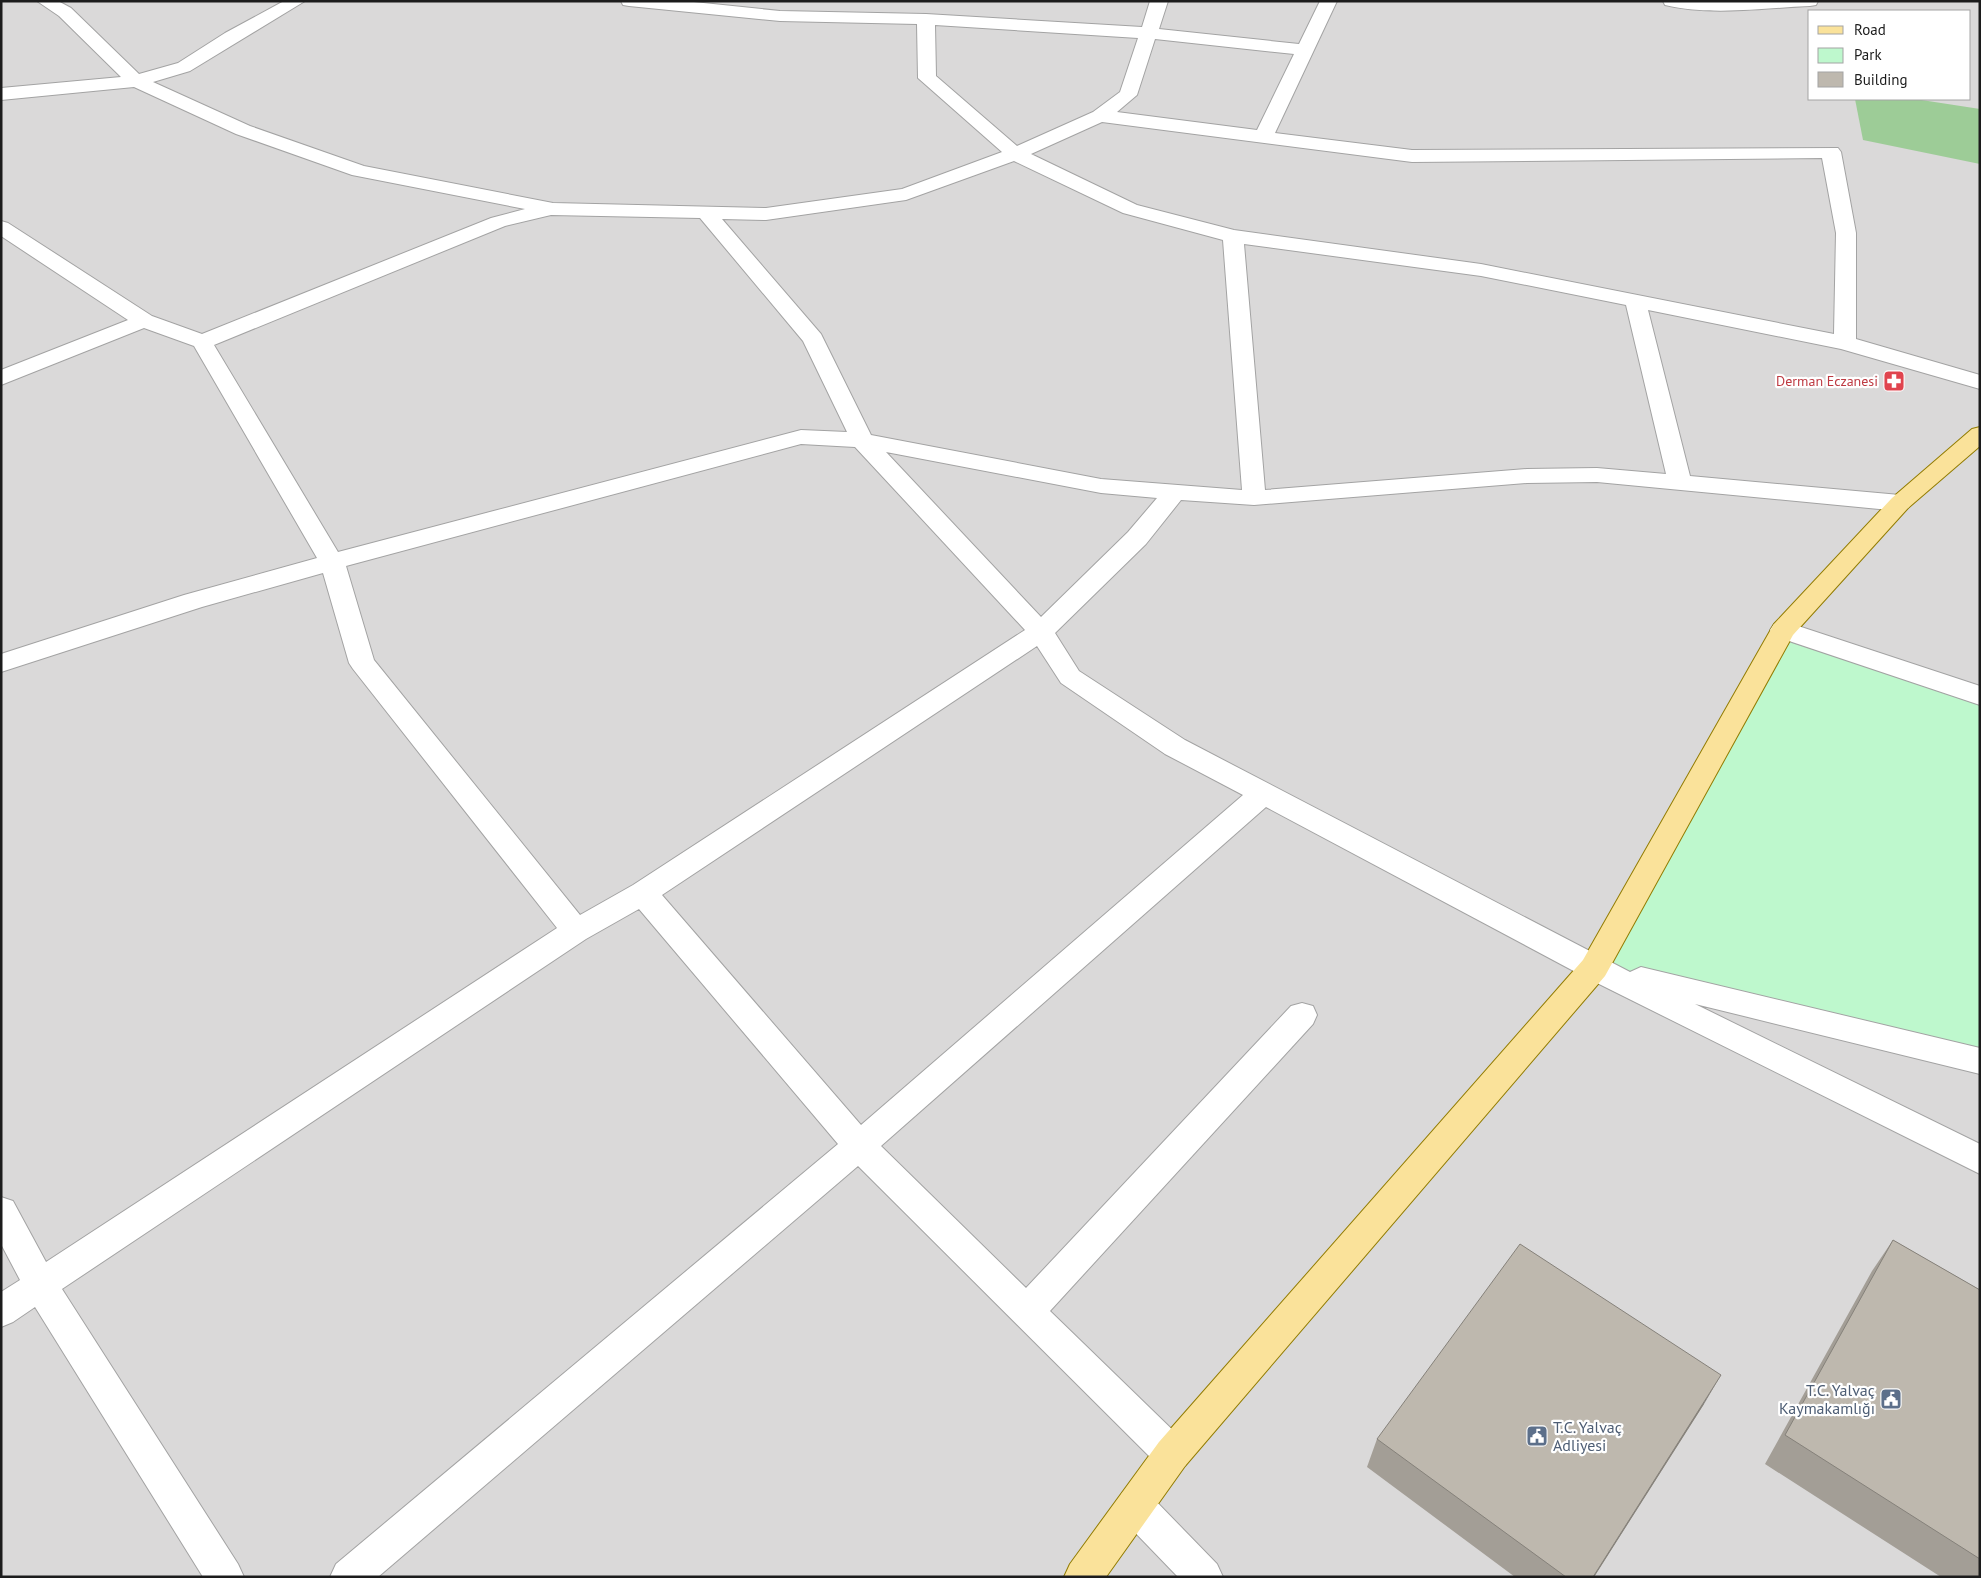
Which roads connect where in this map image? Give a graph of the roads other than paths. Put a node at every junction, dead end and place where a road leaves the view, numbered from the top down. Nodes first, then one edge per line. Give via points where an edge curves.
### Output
1 (45, 1) edge
2 (297, 1) edge
3 (629, 1) edge
4 (1159, 1) edge
5 (1329, 1) edge
6 (1671, 1) edge
7 (1810, 1) edge
8 (782, 8) edge
9 (926, 19) junction
10 (1148, 33) junction
11 (1306, 50) junction
12 (136, 81) junction
13 (1, 94) edge
14 (1100, 116) junction
15 (1263, 137) junction
16 (1015, 154) junction
17 (553, 209) junction
18 (705, 212) junction
19 (1, 227) edge
20 (1233, 236) junction
21 (1635, 300) junction
22 (144, 320) junction
23 (202, 342) junction
24 (1845, 343) junction
25 (1, 378) edge
26 (1980, 382) edge
27 (1980, 434) edge
28 (862, 440) junction
29 (1680, 482) junction
30 (1175, 492) junction
31 (1254, 498) junction
32 (1900, 502) junction
33 (332, 562) junction
34 (1783, 630) junction
35 (1041, 632) junction
36 (1, 662) edge
37 (1980, 696) edge
38 (1263, 794) junction
39 (643, 893) junction
40 (576, 931) junction
41 (1594, 968) junction
42 (1302, 1015) dead end
43 (1980, 1061) edge
44 (859, 1146) junction
45 (1980, 1160) edge
46 (1, 1211) edge
47 (41, 1286) junction
48 (1, 1311) edge
49 (1027, 1311) junction
50 (1172, 1454) junction
51 (1135, 1506) junction
52 (225, 1577) edge
53 (348, 1577) edge
54 (1084, 1577) edge
55 (1204, 1577) edge

1 - 12 street via 65,12
2 - 12 street via 184,67
3 - 8 street
4 - 10 street
5 - 11 street
6 - 7 street via 1702,5
8 - 9 street
9 - 10 street
9 - 16 street via 927,78
10 - 11 street
10 - 14 street via 1128,95
11 - 15 street
12 - 13 street
12 - 17 street via 243,130 360,171
14 - 15 street
14 - 16 street
15 - 24 street via 1412,156 1831,152 1846,233
16 - 18 street via 906,194 766,214
16 - 20 street via 1130,209
17 - 18 street
17 - 23 street via 498,222
18 - 28 street via 813,339
19 - 22 street
20 - 21 street via 1481,270
20 - 31 street
21 - 24 street
21 - 29 street
22 - 23 street
22 - 25 street
23 - 33 street
24 - 26 street
27 - 32 main road
28 - 30 street via 1101,486
28 - 33 street via 800,437
28 - 35 street
29 - 31 street via 1596,476 1527,476
29 - 32 street
30 - 31 street
30 - 35 street via 1137,538
32 - 34 main road
33 - 36 street via 193,601
33 - 40 street via 362,663
34 - 37 street
34 - 41 main road
35 - 38 street via 1070,677 1175,748
35 - 39 street
38 - 41 street
38 - 44 street
39 - 40 street
39 - 44 street
40 - 47 street
41 - 43 street
41 - 45 street
41 - 50 main road
42 - 49 street
44 - 49 street
44 - 53 street
46 - 47 street
47 - 48 street
47 - 52 street
49 - 50 street
50 - 51 main road
51 - 54 main road
51 - 55 street

